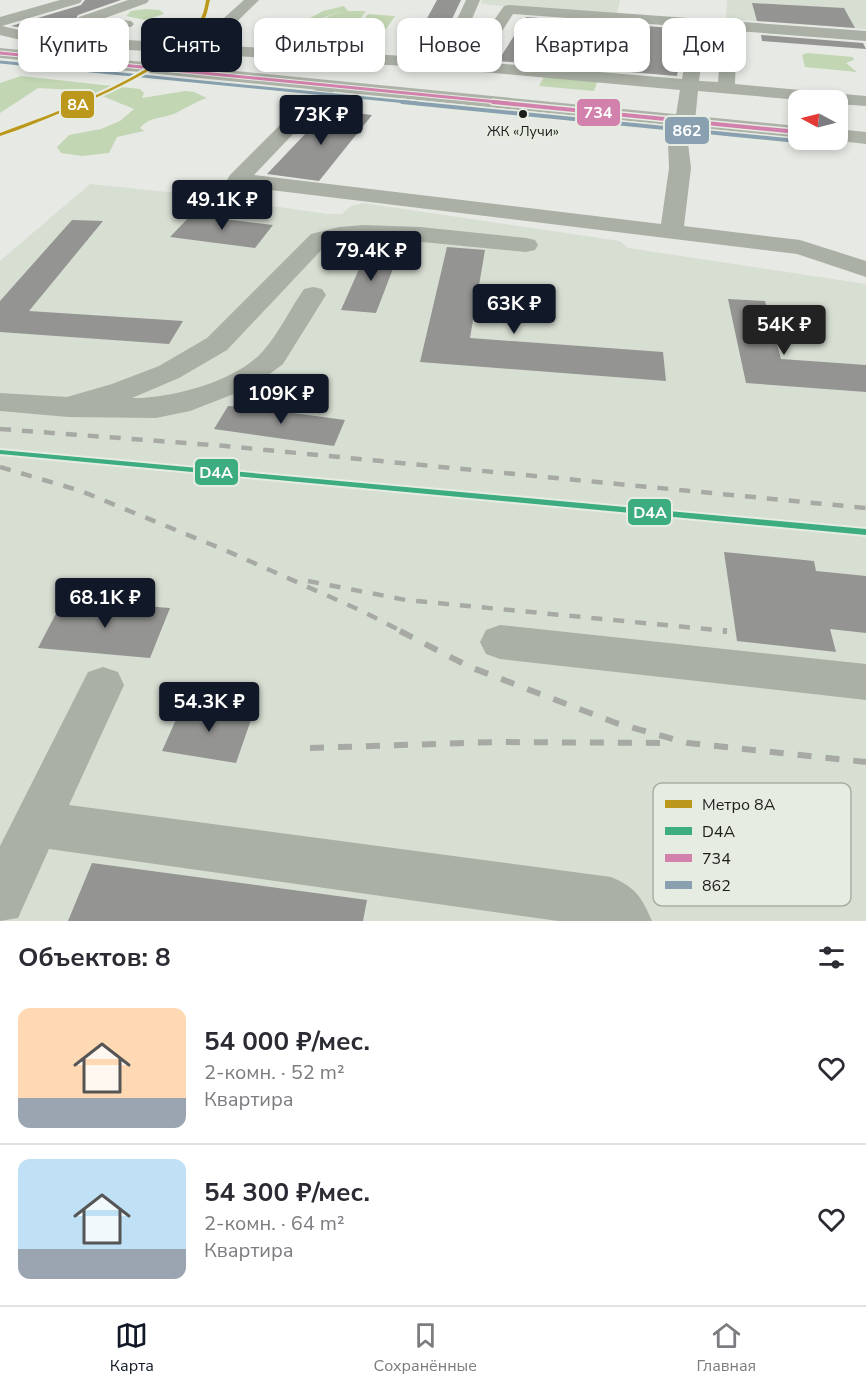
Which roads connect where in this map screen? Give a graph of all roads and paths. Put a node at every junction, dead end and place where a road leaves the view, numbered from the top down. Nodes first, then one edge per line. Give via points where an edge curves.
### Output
1 (75, 0) edge
2 (142, 0) edge
3 (252, 0) edge
4 (472, 3) edge
5 (498, 8) junction
6 (90, 18) edge
7 (233, 18) edge
8 (465, 18) edge
9 (493, 18) edge
10 (662, 19) edge
11 (0, 22) edge
12 (129, 25) edge
13 (746, 27) edge
14 (0, 30) edge
15 (18, 34) edge
16 (866, 36) edge
17 (129, 45) joint
18 (141, 46) edge
19 (242, 51) edge
20 (0, 54) edge
21 (397, 60) edge
22 (502, 68) edge
23 (692, 72) edge
24 (727, 72) edge
25 (690, 85) junction
26 (329, 87) junction
27 (726, 88) junction
28 (866, 101) edge
29 (685, 121) junction
30 (788, 131) edge
31 (848, 136) edge
32 (866, 138) edge
33 (671, 232) junction
34 (526, 246) dead end
35 (866, 269) edge
36 (313, 295) dead end
37 (0, 402) edge
38 (68, 407) junction
39 (500, 642) dead end
40 (866, 682) edge
41 (103, 685) dead end
42 (36, 824) junction
43 (0, 900) edge
44 (626, 921) edge

1 - 11 lane
2 - 6 lane
3 - 7 lane
4 - 5 lane
4 - 8 lane
5 - 9 lane
5 - 10 lane
12 - 17 lane via 146,27
13 - 16 lane
14 - 15 lane
17 - 18 lane
19 - 21 lane
20 - 26 main road
22 - 25 lane
23 - 25 lane
24 - 27 lane
25 - 27 lane
25 - 29 lane
26 - 29 main road
26 - 33 lane via 282,146 237,180
27 - 28 lane
29 - 30 main road
29 - 33 lane via 678,143 680,168
31 - 32 main road
33 - 35 lane via 800,247
34 - 38 lane via 404,234 332,234 319,239 217,344 160,376
36 - 38 lane via 273,358 241,381 179,404 156,408
37 - 38 lane
39 - 40 lane
41 - 42 lane
42 - 43 lane
42 - 44 lane via 611,903

